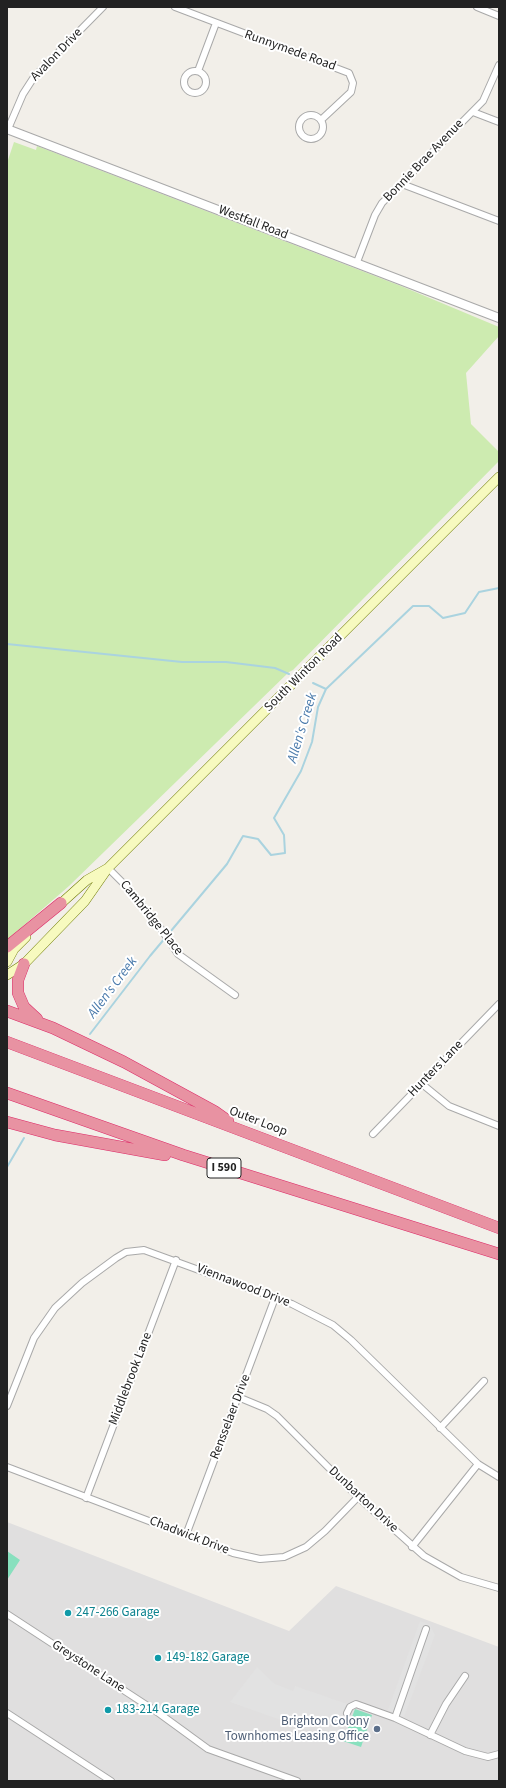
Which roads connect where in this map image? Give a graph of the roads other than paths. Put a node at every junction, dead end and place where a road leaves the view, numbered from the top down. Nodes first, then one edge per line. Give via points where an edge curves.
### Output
1 (104, 7) edge
2 (175, 7) edge
3 (476, 7) edge
4 (499, 16) edge
5 (216, 23) junction
6 (499, 65) edge
7 (198, 71) dead end
8 (473, 112) junction
9 (322, 120) junction
10 (499, 122) edge
11 (8, 129) edge
12 (402, 184) junction
13 (499, 221) edge
14 (357, 262) junction
15 (499, 318) edge
16 (499, 477) edge
17 (108, 868) junction
18 (61, 904) junction
19 (7, 947) edge
20 (7, 962) edge
21 (24, 964) junction
22 (7, 975) edge
23 (235, 995) dead end
24 (499, 1004) edge
25 (7, 1011) edge
26 (52, 1028) junction
27 (7, 1042) edge
28 (422, 1084) junction
29 (7, 1093) edge
30 (7, 1122) edge
31 (499, 1126) edge
32 (238, 1129) junction
33 (373, 1134) dead end
34 (183, 1155) junction
35 (499, 1228) edge
36 (499, 1254) edge
37 (176, 1260) junction
38 (275, 1298) junction
39 (484, 1381) dead end
40 (238, 1397) junction
41 (7, 1406) edge
42 (440, 1428) junction
43 (478, 1464) junction
44 (7, 1468) edge
45 (499, 1477) edge
46 (358, 1497) junction
47 (86, 1498) junction
48 (186, 1535) junction
49 (412, 1546) junction
50 (499, 1588) edge
51 (7, 1614) edge
52 (426, 1629) dead end
53 (465, 1676) dead end
54 (7, 1713) edge
55 (347, 1713) dead end
56 (395, 1718) junction
57 (430, 1735) junction
58 (499, 1754) edge
59 (111, 1781) edge
60 (297, 1781) edge

1 - 11 street, Avalon Drive via 34,77 23,94
2 - 5 street, Runnymede Road
3 - 4 street
5 - 7 street
5 - 9 street, Runnymede Road via 349,74 353,83 351,92
6 - 8 street, Bonnie Brae Avenue via 489,90
8 - 10 street
8 - 12 street, Bonnie Brae Avenue
9 - 9 street via 315,115 303,117 299,124 300,132 306,138 318,138 324,127
11 - 14 street, Westfall Road
12 - 13 street
12 - 14 street, Bonnie Brae Avenue via 379,208
14 - 15 street, Westfall Road
16 - 17 main road, South Winton Road
17 - 18 main road, South Winton Road via 88,880
17 - 21 main road, South Winton Road via 85,901
17 - 23 street, Cambridge Place via 128,888 178,954
18 - 19 highway
18 - 20 main road, South Winton Road via 18,945
21 - 22 main road, South Winton Road
21 - 26 highway via 17,983 20,1002 32,1015
24 - 28 street, Hunters Lane
25 - 26 highway
26 - 32 highway via 166,1084 214,1111
27 - 32 highway, Outer Loop
28 - 31 street via 448,1106
28 - 33 street, Hunters Lane
29 - 34 highway, I 590
30 - 34 highway via 159,1154
32 - 35 highway, Outer Loop
34 - 36 highway, I 590
37 - 38 street, Viennawood Drive
37 - 41 street, Viennawood Drive via 144,1250 126,1252 70,1292 47,1318 34,1338
37 - 47 street, Middlebrook Lane
38 - 40 street, Rensselaer Drive
38 - 42 street, Viennawood Drive via 313,1314 345,1335
39 - 42 street
40 - 46 street, Dunbarton Drive via 277,1416
40 - 48 street, Rensselaer Drive
42 - 43 street, Viennawood Drive
43 - 45 street, Viennawood Drive
43 - 49 street
44 - 47 street, Chadwick Drive
46 - 48 street, Chadwick Drive via 312,1542 284,1557 260,1559 242,1556
46 - 49 street, Dunbarton Drive
47 - 48 street, Chadwick Drive
49 - 50 street, Dunbarton Drive via 454,1574
51 - 60 street, Greystone Lane via 160,1714 208,1749
52 - 56 street
53 - 57 street via 446,1704
54 - 59 street
55 - 56 street via 350,1707 356,1704
56 - 57 street
57 - 58 street via 482,1756

